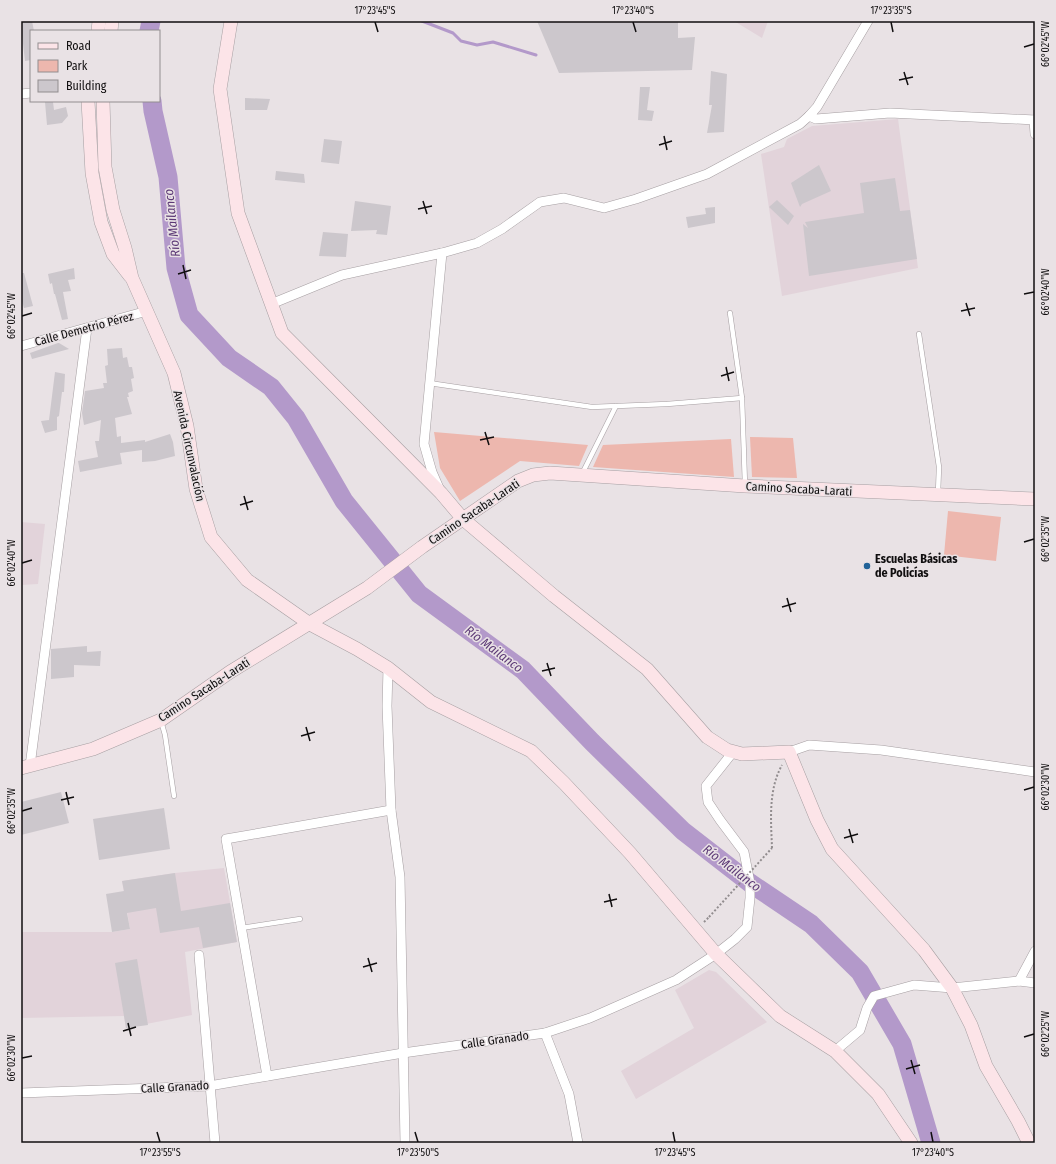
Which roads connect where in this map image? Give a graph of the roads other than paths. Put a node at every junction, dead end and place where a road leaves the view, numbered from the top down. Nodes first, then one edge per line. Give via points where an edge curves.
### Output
1 (231, 21) edge
2 (868, 21) edge
3 (88, 102) edge
4 (103, 102) edge
5 (809, 116) junction
6 (1034, 120) edge
7 (1035, 134) edge
8 (442, 253) junction
9 (132, 278) junction
10 (271, 304) junction
11 (147, 311) junction
12 (730, 313) dead end
13 (86, 328) junction
14 (919, 334) dead end
15 (21, 346) edge
16 (429, 383) junction
17 (742, 398) junction
18 (616, 406) junction
19 (581, 475) junction
20 (745, 486) junction
21 (441, 493) junction
22 (938, 495) junction
23 (1035, 499) edge
24 (463, 519) junction
25 (310, 624) junction
26 (388, 668) junction
27 (160, 720) junction
28 (732, 752) junction
29 (789, 752) junction
30 (25, 767) edge
31 (1035, 772) edge
32 (174, 796) dead end
33 (391, 810) junction
34 (300, 919) dead end
35 (241, 928) junction
36 (1035, 951) edge
37 (716, 954) junction
38 (199, 955) dead end
39 (1019, 981) junction
40 (1035, 983) edge
41 (952, 988) junction
42 (545, 1033) junction
43 (835, 1051) junction
44 (403, 1054) junction
45 (267, 1076) junction
46 (209, 1086) junction
47 (21, 1093) edge
48 (215, 1143) edge
49 (405, 1143) edge
50 (578, 1143) edge
51 (912, 1143) edge
52 (1029, 1143) edge

1 - 10 street via 220,89 238,213
2 - 5 street via 817,107
3 - 9 street, Avenida Circunvalación via 92,173 101,222 113,254
4 - 9 street, Avenida Circunvalación via 105,167 113,210 126,248
5 - 6 street via 816,119 890,113
5 - 8 street via 800,124 707,174 604,208 564,198 540,202 477,243
6 - 7 street
8 - 10 street via 342,275
8 - 16 street
9 - 11 street, Avenida Circunvalación
10 - 21 street via 282,333
11 - 13 street, Calle Demetrio Pérez
11 - 25 street, Avenida Circunvalación via 174,373 187,426 196,489 211,537 247,580
12 - 17 lane
13 - 15 street, Calle Demetrio Pérez
13 - 30 street
14 - 22 lane via 939,467
16 - 18 lane via 592,407
16 - 21 street via 424,444
17 - 18 lane
17 - 20 lane
18 - 19 lane
19 - 20 street, Camino Sacaba-Larati
19 - 24 street, Camino Sacaba-Larati via 533,475 518,481
20 - 22 street, Camino Sacaba-Larati
21 - 24 street
22 - 23 street, Camino Sacaba-Larati
24 - 25 street, Camino Sacaba-Larati via 367,588
24 - 28 street via 554,596 647,669 707,737
25 - 26 street, Avenida Circunvalación
25 - 27 street, Camino Sacaba-Larati via 230,672
26 - 33 street
26 - 37 street, Avenida Circunvalación via 431,702 531,751 630,853
27 - 30 street, Camino Sacaba-Larati via 93,749
27 - 32 lane via 165,735
28 - 29 street
28 - 37 street, Calle Granado via 706,786 708,802 744,852 750,898 746,927
29 - 31 street via 809,745 881,750
29 - 41 street via 816,820 832,849 924,950
33 - 35 street via 226,839
33 - 44 street via 400,877
34 - 35 lane
35 - 45 street
36 - 39 street
37 - 42 street, Calle Granado via 676,980 590,1018
37 - 43 street, Avenida Circunvalación via 780,1016
38 - 46 street
39 - 40 street
39 - 41 street
41 - 43 street via 914,985 874,996 860,1030
41 - 52 street via 971,1025 986,1066
42 - 44 street, Calle Granado
42 - 50 street via 569,1094
43 - 51 street, Avenida Circunvalación via 878,1094
44 - 45 street, Calle Granado
44 - 49 street
45 - 46 street, Calle Granado
46 - 47 street, Calle Granado
46 - 48 street

